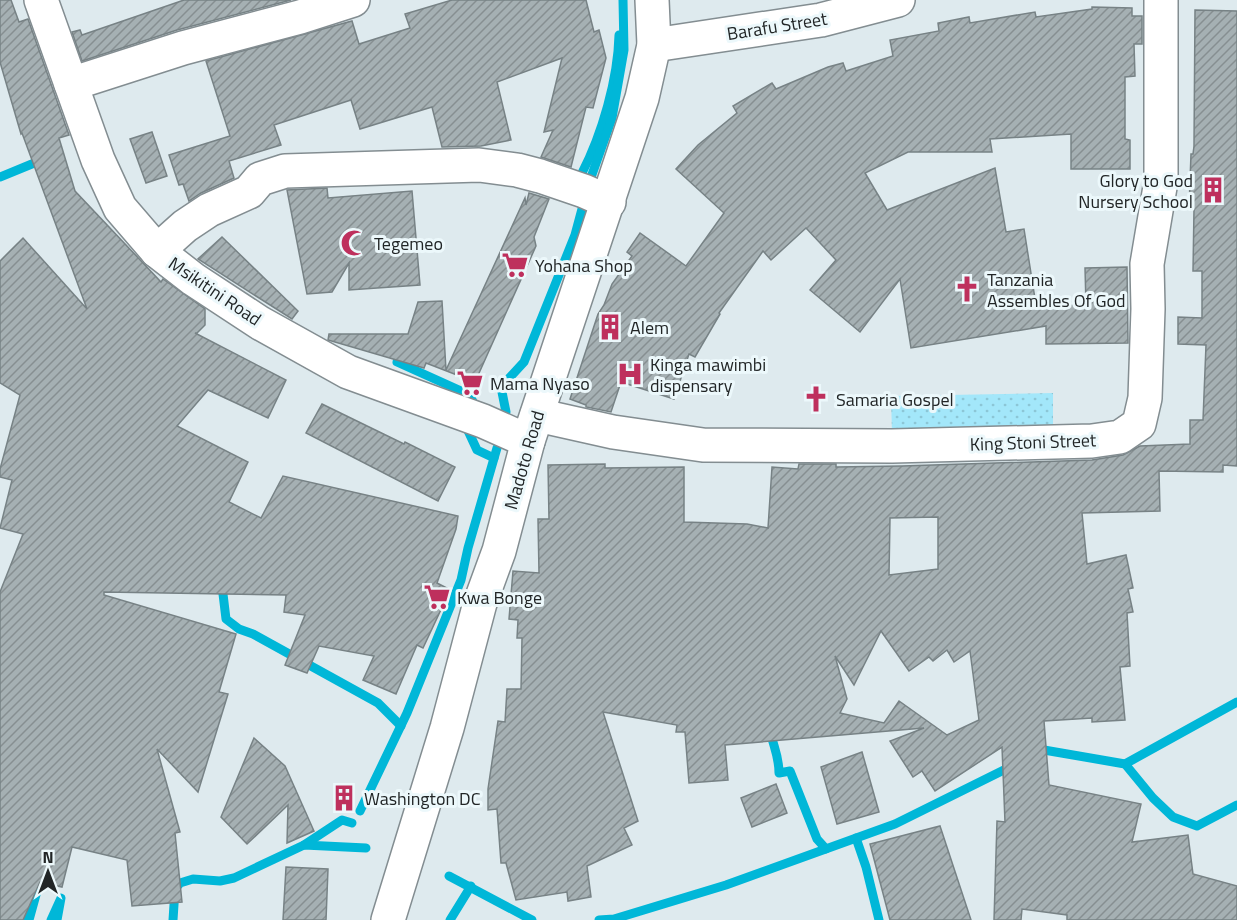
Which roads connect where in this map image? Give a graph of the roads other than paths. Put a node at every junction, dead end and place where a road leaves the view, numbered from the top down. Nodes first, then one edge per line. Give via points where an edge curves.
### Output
1 (41, 0) edge
2 (353, 0) edge
3 (652, 0) edge
4 (898, 0) edge
5 (1161, 0) edge
6 (654, 45) junction
7 (71, 84) junction
8 (609, 202) junction
9 (157, 251) junction
10 (532, 428) junction
11 (388, 920) edge

1 - 7 street, Msikitini Road
2 - 7 street
3 - 6 street, Madoto Road
4 - 6 street, Barafu Street via 821,20
5 - 10 street, King Stoni Street via 1161,181 1146,264 1148,309 1139,424 1120,436 1092,441 892,446 703,445 614,432
6 - 8 street, Madoto Road via 642,98
7 - 9 street, Msikitini Road via 120,208
8 - 9 street via 540,176 479,165 285,171 260,180 249,192 209,210
8 - 10 street, Madoto Road
9 - 10 street, Msikitini Road via 260,322 348,372 483,421
10 - 11 street, Madoto Road

